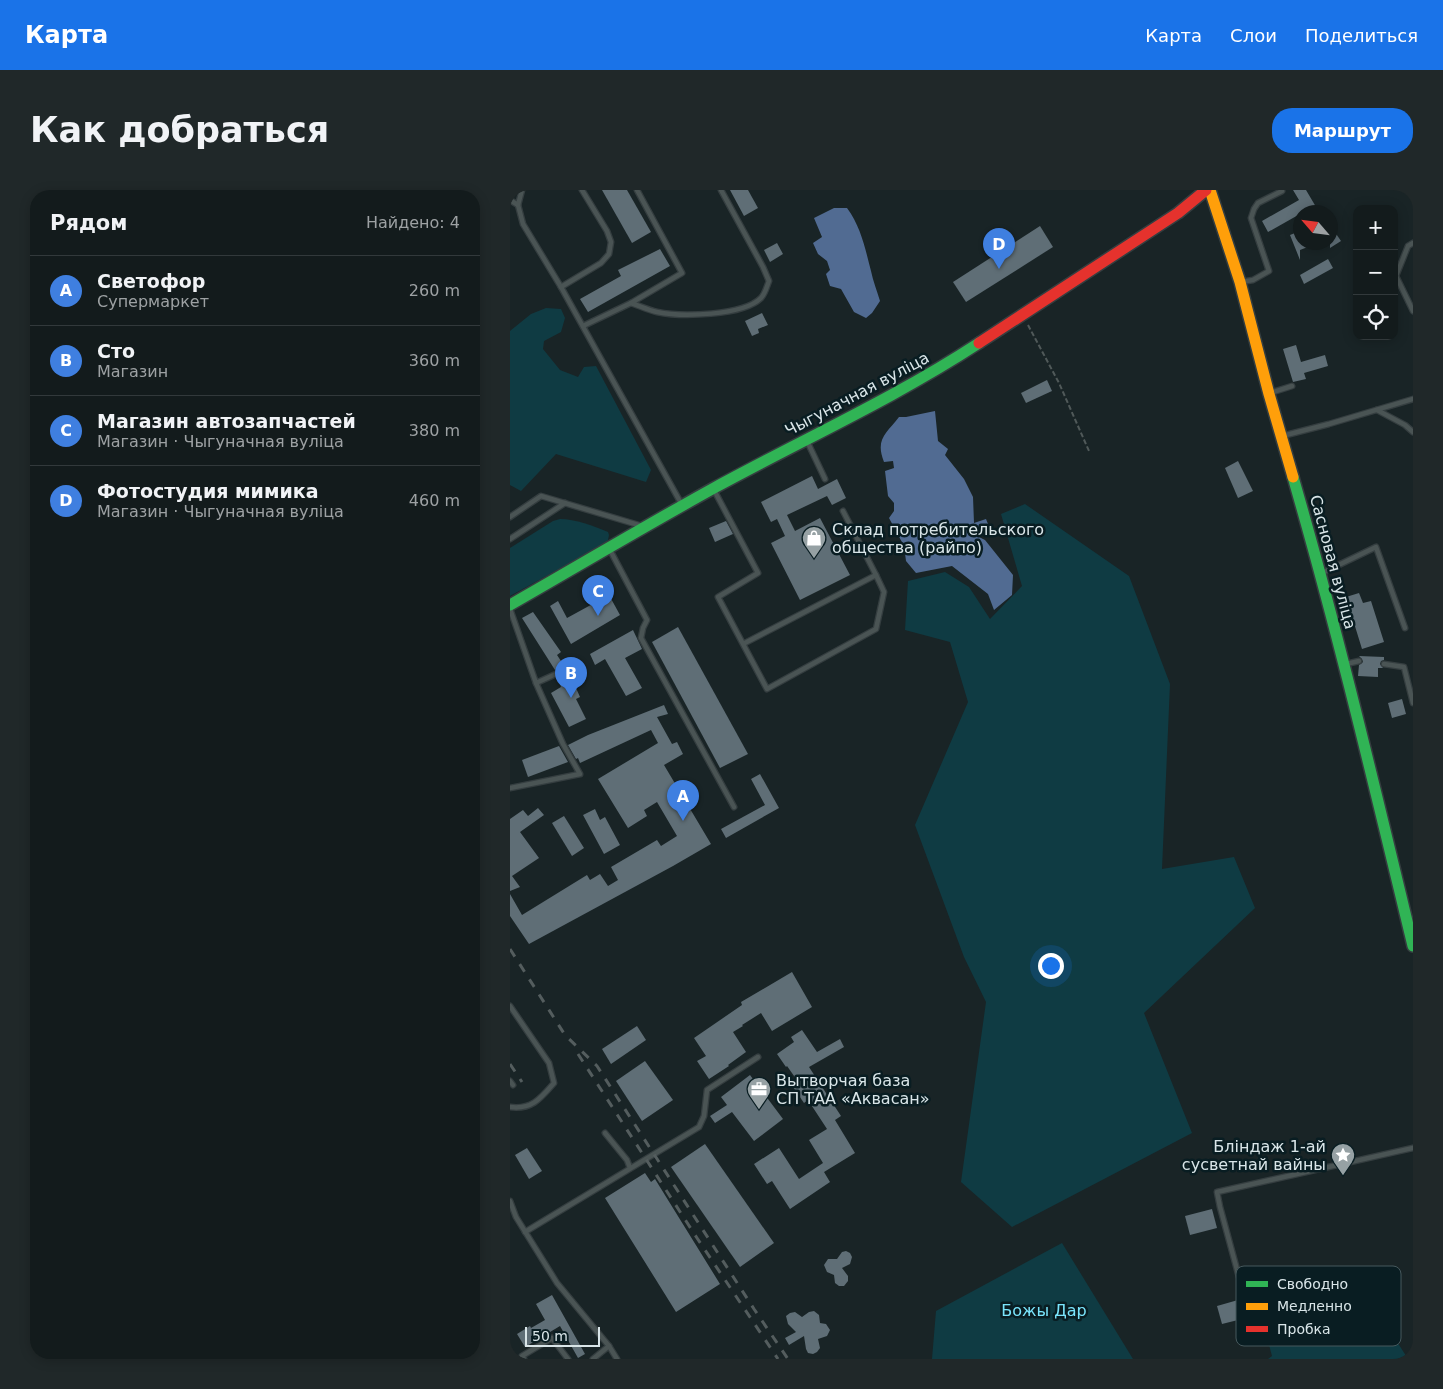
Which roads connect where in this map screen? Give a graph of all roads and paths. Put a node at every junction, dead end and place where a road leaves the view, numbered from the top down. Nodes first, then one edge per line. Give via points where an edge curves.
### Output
1 (522, 190) edge
2 (582, 190) edge
3 (637, 190) edge
4 (721, 190) edge
5 (1206, 190) edge
6 (1210, 190) edge
7 (1282, 191) edge
8 (510, 200) edge
9 (518, 205) junction
10 (1413, 243) edge
11 (1240, 282) junction
12 (561, 287) junction
13 (631, 303) junction
14 (1413, 311) edge
15 (1023, 315) junction
16 (583, 326) junction
17 (1292, 386) dead end
18 (1269, 394) junction
19 (1413, 399) edge
20 (1377, 410) junction
21 (1413, 432) edge
22 (1281, 436) junction
23 (807, 440) junction
24 (1089, 451) dead end
25 (825, 479) dead end
26 (714, 488) junction
27 (565, 504) junction
28 (683, 506) junction
29 (843, 511) dead end
30 (510, 517) edge
31 (646, 527) junction
32 (510, 539) edge
33 (610, 548) junction
34 (1320, 574) junction
35 (876, 575) junction
36 (510, 607) edge
37 (1405, 628) dead end
38 (743, 644) junction
39 (1359, 662) dead end
40 (571, 663) dead end
41 (1344, 664) junction
42 (1384, 664) dead end
43 (536, 683) junction
44 (1413, 703) edge
45 (510, 788) edge
46 (734, 807) dead end
47 (1413, 946) edge
48 (510, 1006) edge
49 (758, 1057) dead end
50 (510, 1107) edge
51 (605, 1133) dead end
52 (1413, 1148) edge
53 (630, 1168) junction
54 (510, 1201) edge
55 (525, 1232) junction
56 (1236, 1266) edge
57 (609, 1346) junction
58 (524, 1359) edge
59 (568, 1359) edge
60 (593, 1359) edge
61 (617, 1359) edge

1 - 9 lane
2 - 12 lane via 607,231 611,242 609,254 601,263
3 - 13 lane via 682,273
4 - 13 lane via 769,281 762,297 750,306 703,314 657,312
5 - 15 street, Чыгуначная вуліца via 1178,213
6 - 11 street, Сасновая вуліца
7 - 11 lane via 1258,204 1251,218 1269,271 1253,280
8 - 9 lane
9 - 12 lane via 522,224
10 - 14 lane via 1408,246 1396,276
11 - 18 street, Сасновая вуліца
12 - 16 lane
13 - 16 lane
15 - 23 street, Чыгуначная вуліца via 949,363
15 - 24 path via 1059,383
16 - 28 lane
17 - 18 lane
18 - 22 street, Сасновая вуліца
19 - 20 lane
20 - 21 lane
20 - 22 lane
22 - 34 street, Сасновая вуліца
23 - 25 lane
23 - 26 street, Чыгуначная вуліца
26 - 28 street, Чыгуначная вуліца
26 - 38 lane via 758,573 718,597
27 - 30 lane via 541,496
27 - 31 lane
27 - 32 lane
28 - 31 street, Чыгуначная вуліца
29 - 35 lane
31 - 33 street, Чыгуначная вуліца
33 - 36 street, Чыгуначная вуліца
33 - 46 lane via 647,620 641,638
34 - 37 lane via 1376,547
34 - 41 street, Сасновая вуліца
35 - 38 lane
35 - 38 lane via 884,592 876,629 767,689
36 - 43 lane
39 - 41 lane
40 - 43 lane
41 - 47 street, Сасновая вуліца
42 - 44 lane via 1404,667
43 - 45 lane via 580,774
48 - 50 lane via 549,1063 554,1083 537,1102
49 - 53 lane via 706,1090 704,1116 699,1127
51 - 53 lane
52 - 56 lane via 1217,1192
53 - 55 lane
54 - 55 lane
55 - 57 lane via 557,1283
57 - 60 lane
57 - 61 lane
58 - 59 lane via 522,1356 552,1338

